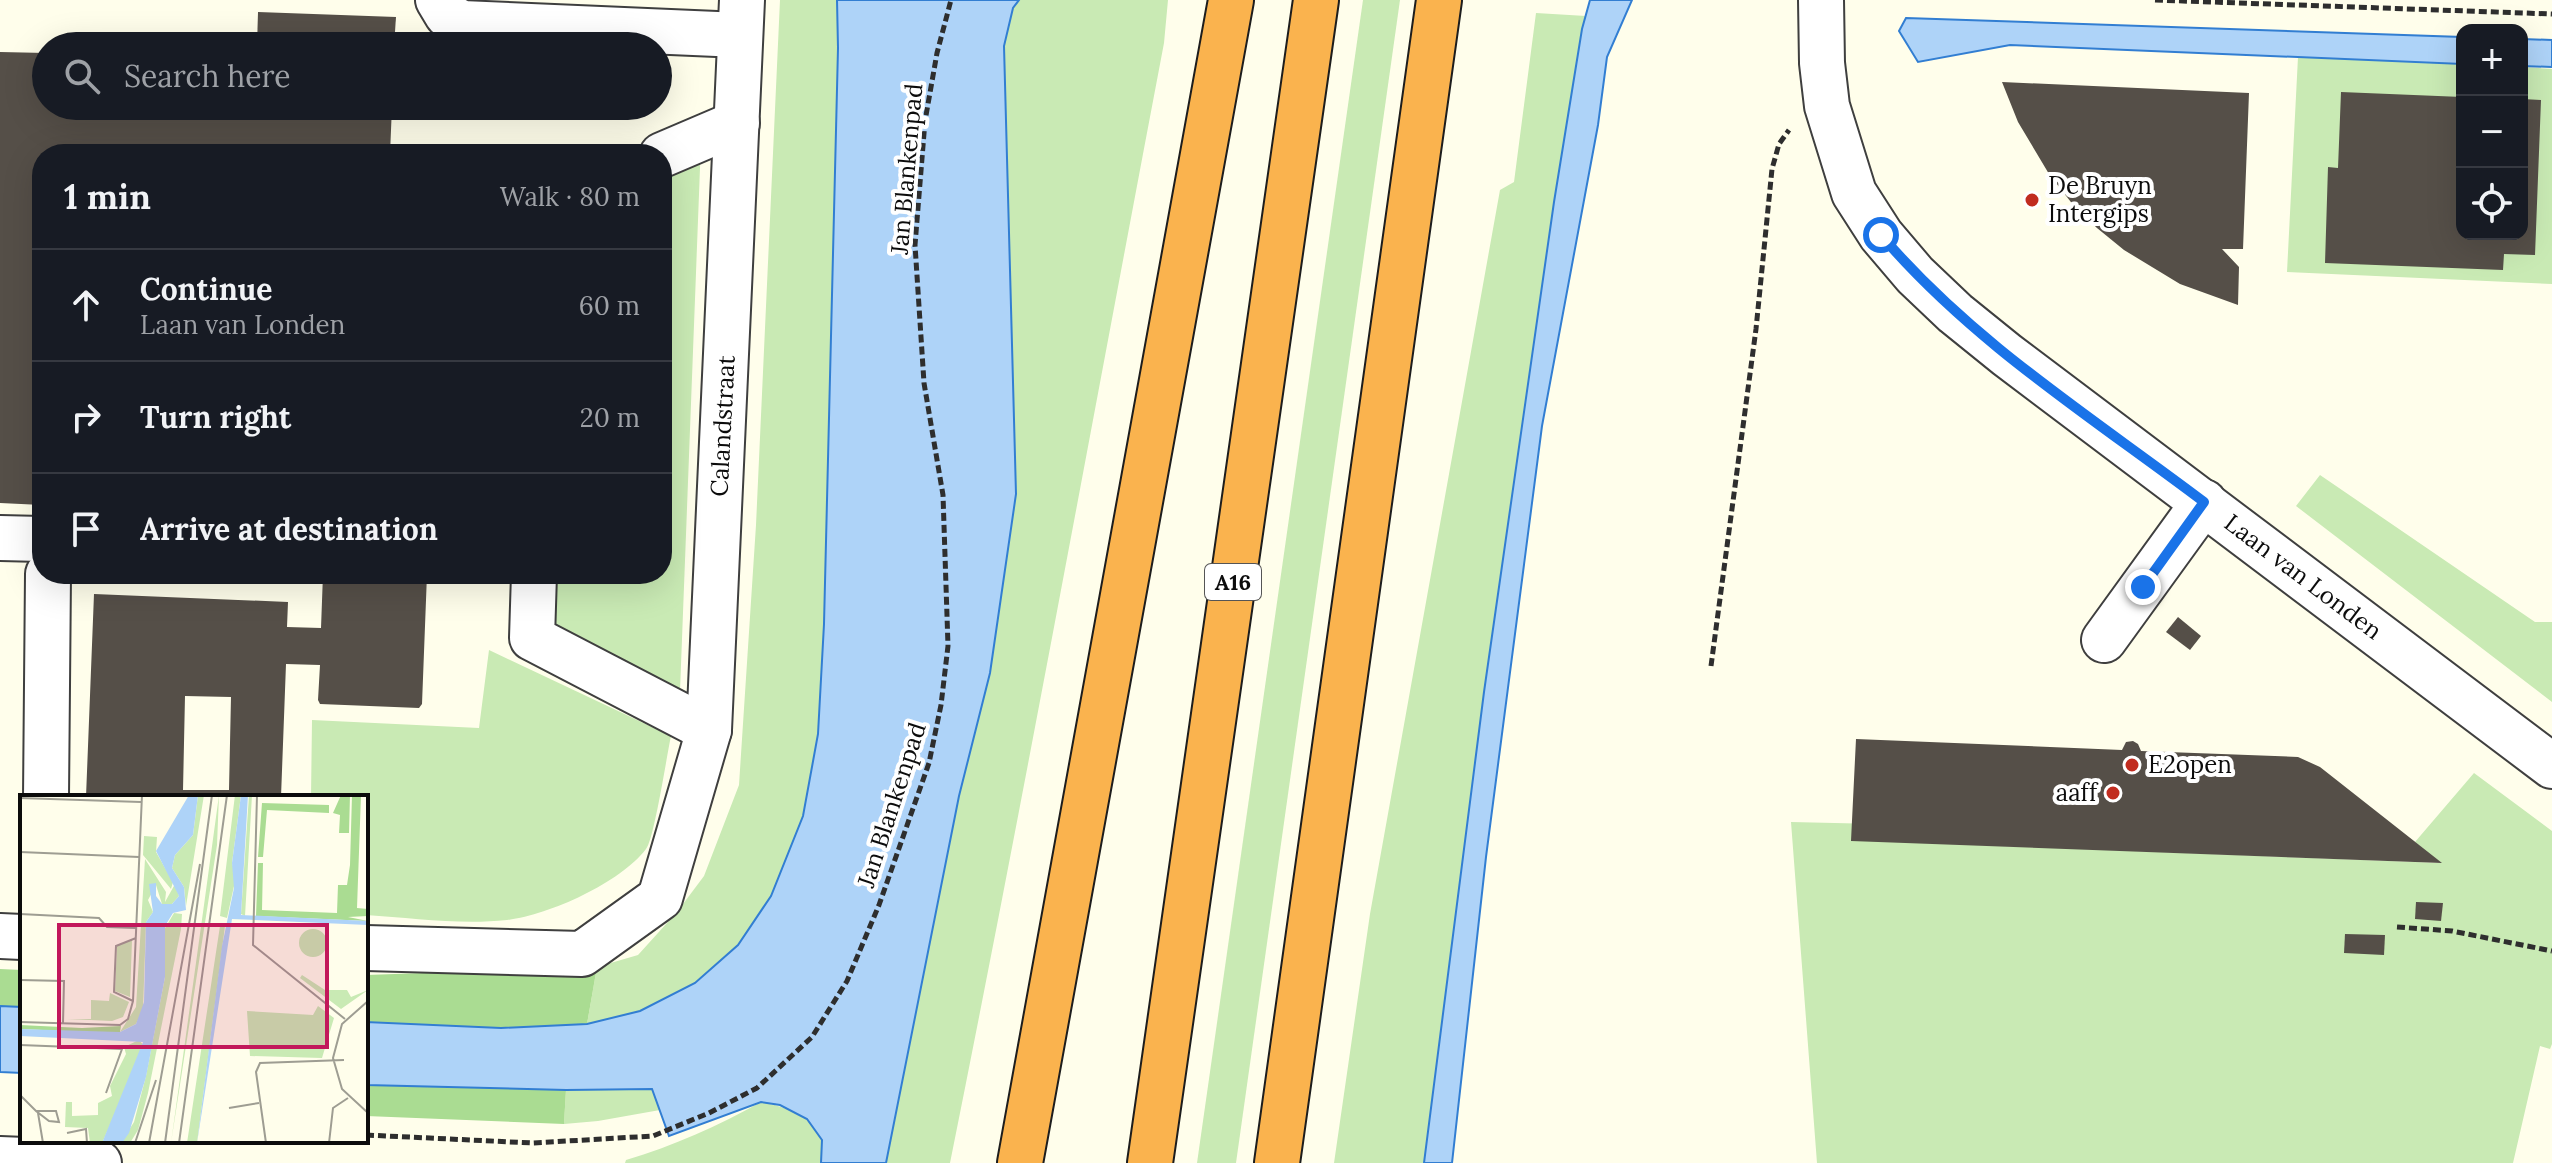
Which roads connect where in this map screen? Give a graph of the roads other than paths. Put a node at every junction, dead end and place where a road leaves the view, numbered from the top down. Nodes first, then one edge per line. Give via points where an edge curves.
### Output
1 (438, 0) edge
2 (1231, 0) edge
3 (1316, 0) edge
4 (1439, 0) edge
5 (1821, 0) edge
6 (741, 18) edge
7 (737, 123) junction
8 (672, 151) edge
9 (2204, 502) junction
10 (0, 538) edge
11 (32, 539) edge
12 (48, 584) edge
13 (534, 584) edge
14 (2104, 640) dead end
15 (709, 730) junction
16 (2552, 766) edge
17 (46, 795) edge
18 (0, 936) edge
19 (20, 937) edge
20 (368, 948) edge
21 (1020, 1151) edge
22 (0, 1159) edge
23 (99, 1163) edge
24 (1150, 1163) edge
25 (1277, 1163) edge

1 - 6 street via 447,15 462,23
2 - 21 highway
3 - 24 highway, A16
4 - 25 highway
5 - 9 street, Laan van Londen via 1827,106 1854,193 1881,235 1955,313
6 - 7 street, Calandstraat
7 - 8 street
7 - 15 street, Calandstraat
9 - 14 street
9 - 16 street, Laan van Londen
10 - 11 street
12 - 17 street
13 - 15 street via 532,638
15 - 20 street, Calandstraat via 660,898 582,954
18 - 19 street
22 - 23 street

